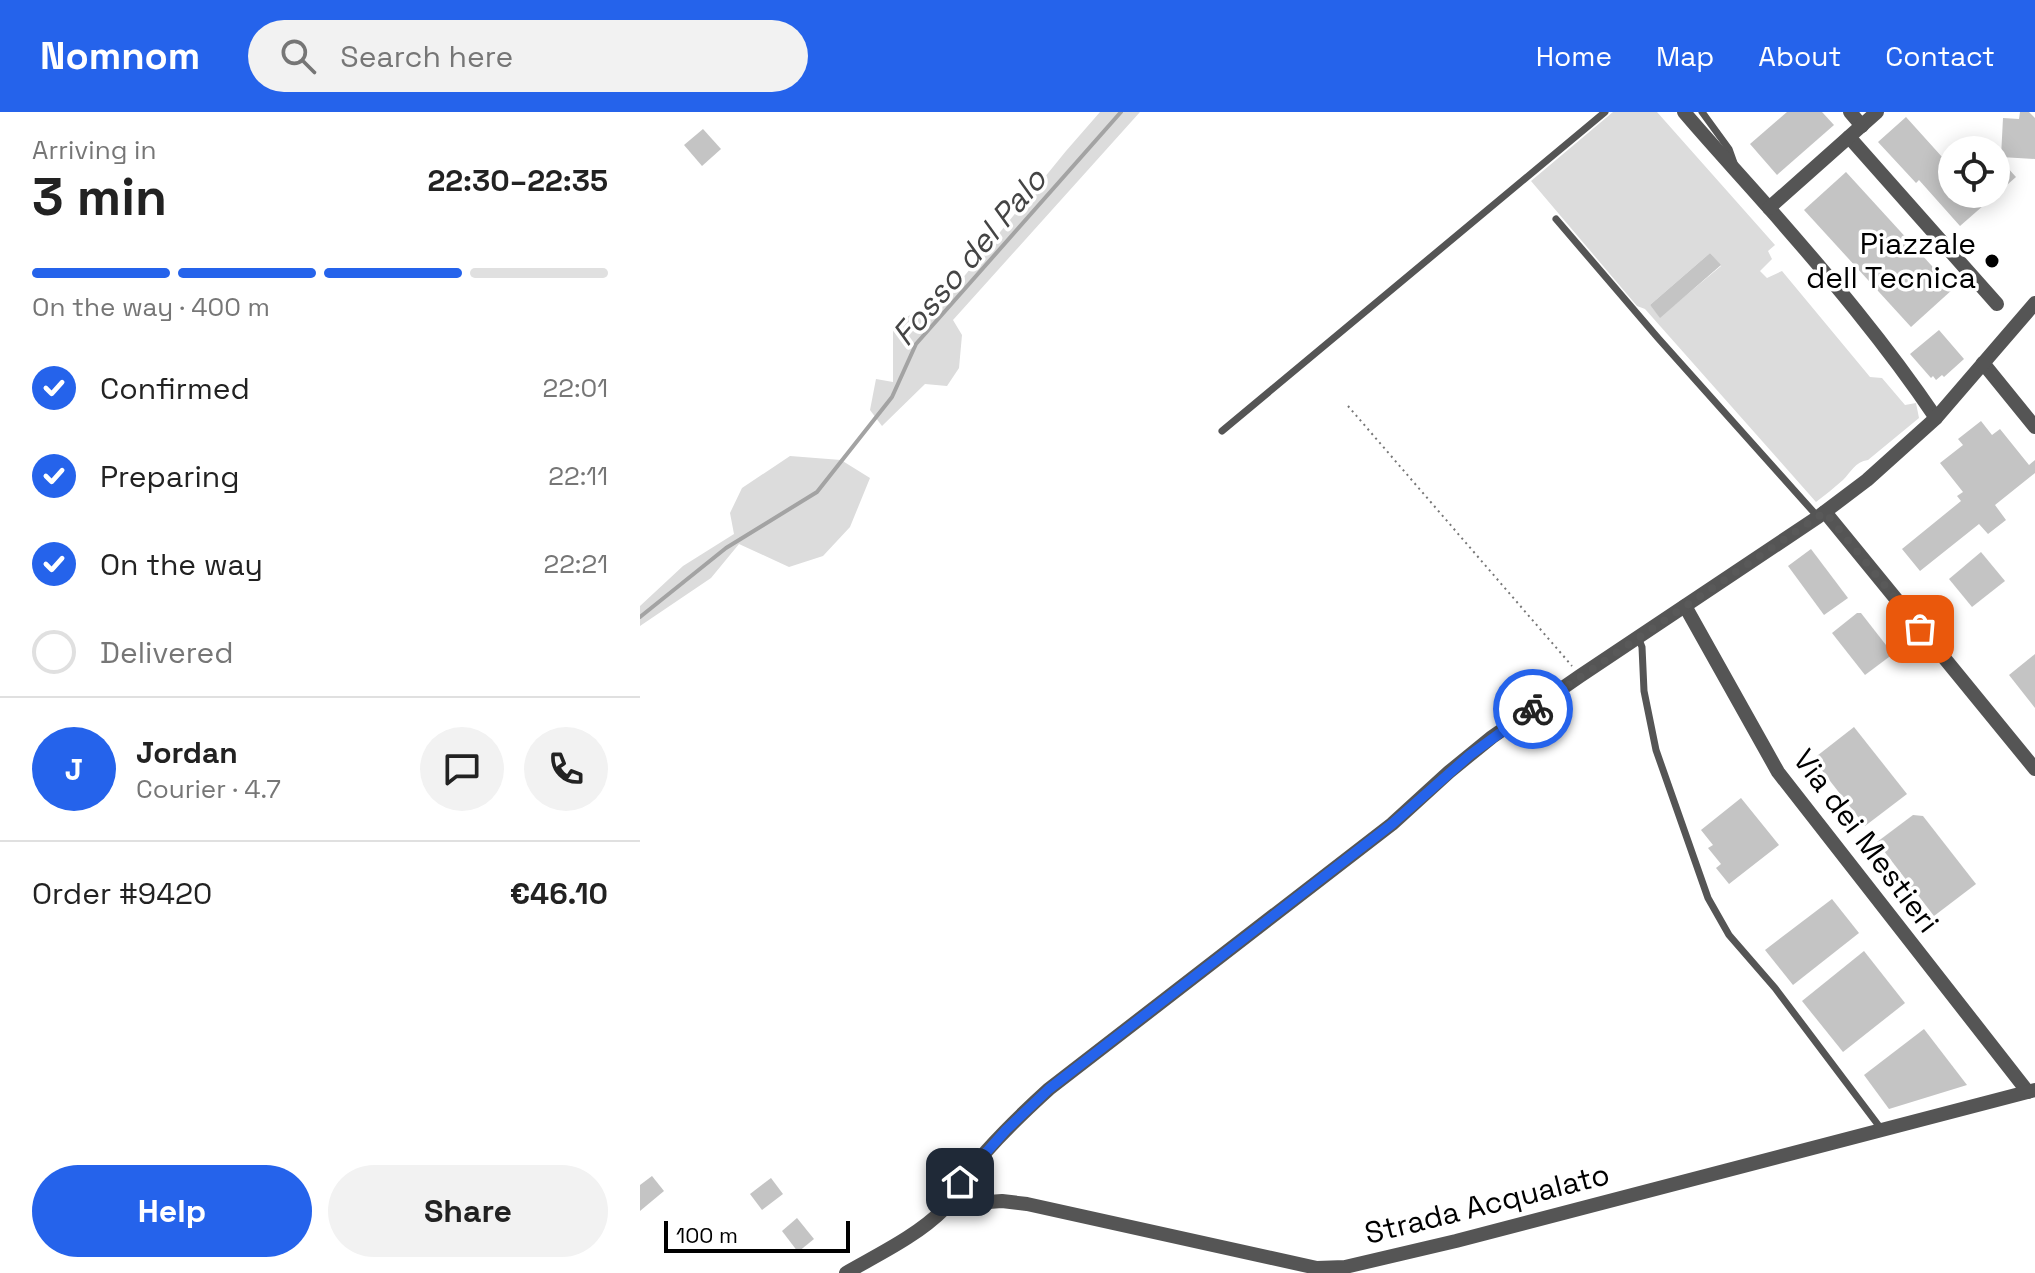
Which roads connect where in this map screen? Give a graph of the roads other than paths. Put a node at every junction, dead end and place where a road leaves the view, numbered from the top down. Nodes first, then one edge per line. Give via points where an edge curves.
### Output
1 (1605, 112) edge
2 (1684, 112) edge
3 (1702, 112) edge
4 (1850, 112) edge
5 (1877, 112) edge
6 (1862, 126) junction
7 (1849, 137) junction
8 (1738, 173) junction
9 (1769, 208) junction
10 (1556, 219) dead end
11 (2035, 303) edge
12 (1997, 304) dead end
13 (1983, 363) junction
14 (1936, 418) junction
15 (2035, 427) edge
16 (1222, 431) dead end
17 (1822, 514) junction
18 (1685, 606) junction
19 (1638, 637) junction
20 (2035, 769) edge
21 (2032, 1091) edge
22 (1882, 1130) junction
23 (947, 1205) junction
24 (846, 1273) edge

1 - 16 lane
2 - 8 street
3 - 8 lane via 1729,149
4 - 6 street
5 - 6 street
6 - 7 street
7 - 9 street
7 - 12 street
8 - 9 street
9 - 14 street via 1854,308
10 - 17 lane
11 - 13 street
13 - 14 street
13 - 15 street
14 - 17 street
17 - 18 street
17 - 20 street
18 - 19 street
18 - 21 street, Via dei Mestieri via 1778,772
19 - 22 lane via 1656,750 1708,898 1729,935
19 - 23 street via 1492,737 1392,824 1049,1089 960,1182
21 - 22 street, Strada Acqualato
22 - 23 street, Strada Acqualato via 1345,1267 1317,1268 1027,1204
23 - 24 street

